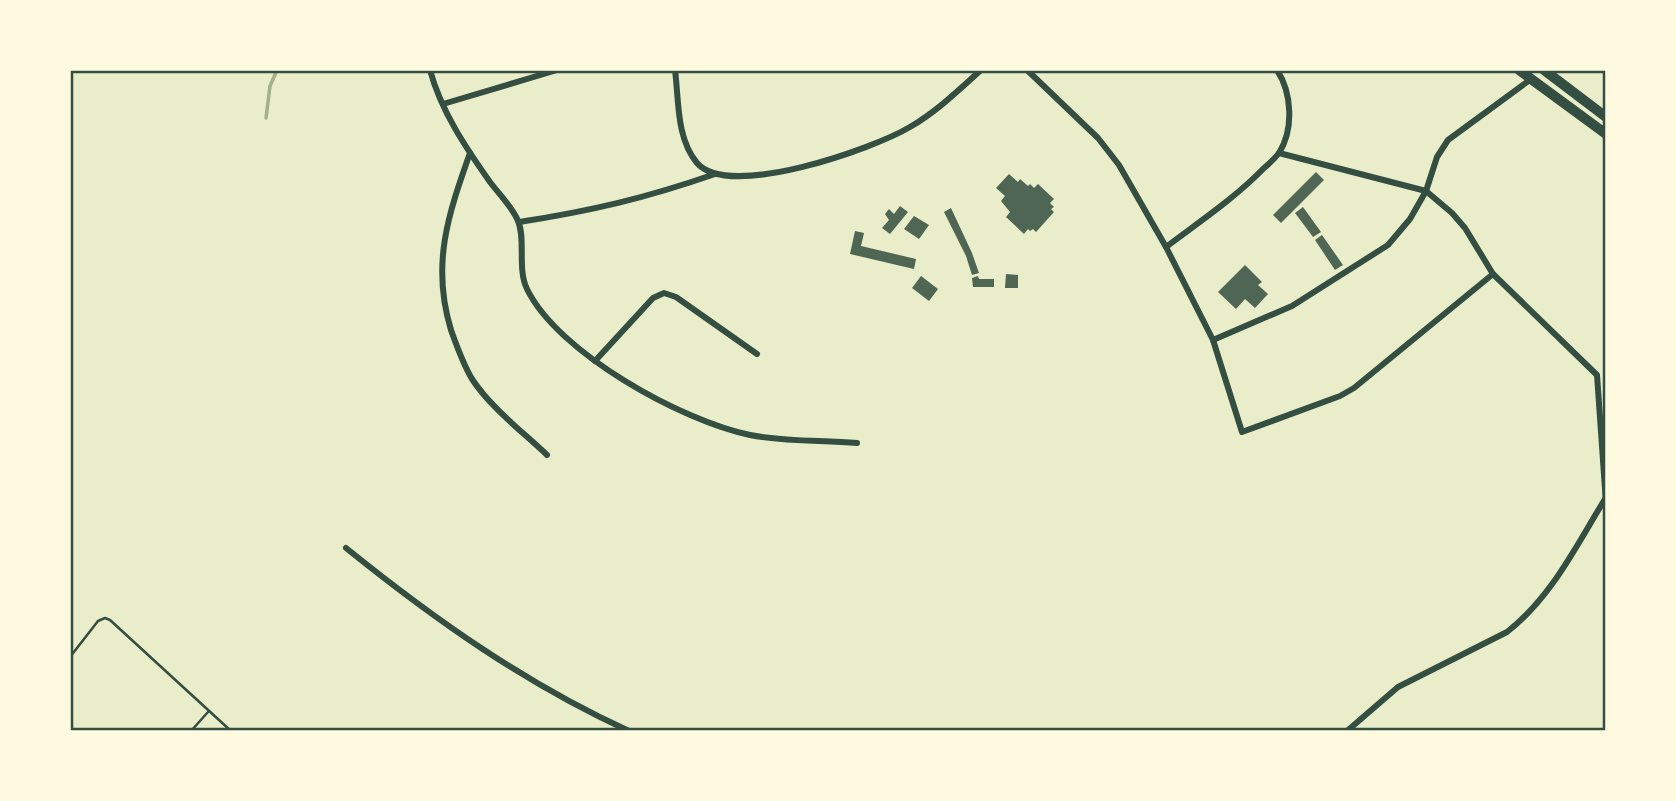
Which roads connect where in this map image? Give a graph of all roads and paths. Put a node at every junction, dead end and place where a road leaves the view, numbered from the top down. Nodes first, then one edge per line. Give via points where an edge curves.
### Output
1 (429, 70) edge
2 (557, 70) edge
3 (676, 70) edge
4 (981, 70) edge
5 (1027, 70) edge
6 (1277, 70) edge
7 (1519, 70) edge
8 (1544, 70) edge
9 (1531, 79) junction
10 (443, 104) junction
11 (1606, 117) edge
12 (1606, 134) edge
13 (470, 153) junction
14 (1279, 153) junction
15 (715, 174) junction
16 (1426, 191) junction
17 (519, 222) junction
18 (1167, 247) junction
19 (1493, 274) junction
20 (1213, 340) junction
21 (757, 354) dead end
22 (595, 361) junction
23 (1597, 375) junction
24 (1606, 375) edge
25 (856, 443) dead end
26 (547, 455) dead end
27 (1606, 500) edge
28 (346, 548) dead end
29 (70, 657) edge
30 (208, 712) junction
31 (191, 731) edge
32 (231, 731) edge
33 (629, 731) edge
34 (1346, 731) edge

1 - 10 street
2 - 10 street
3 - 15 street via 686,145 697,163
4 - 15 street via 911,127 883,140 770,175
5 - 18 street via 1105,146
6 - 14 street via 1286,87 1289,109
7 - 9 highway
8 - 11 highway
9 - 12 highway
9 - 16 street via 1448,140
10 - 13 street
13 - 17 street
13 - 26 street via 443,246 444,306 473,380
14 - 16 street
14 - 18 street
15 - 17 street via 622,204
16 - 19 street via 1465,228
16 - 20 street via 1404,229 1388,245 1292,306
17 - 22 street via 526,286 536,305
18 - 20 street
19 - 20 street via 1354,388 1242,432
19 - 23 street
21 - 22 street via 664,293 653,298
22 - 25 street via 676,408 722,427 771,438
23 - 24 street
23 - 27 street
27 - 34 street via 1540,601 1521,621 1398,687
28 - 33 street via 416,604 513,669
29 - 30 lane via 105,618
30 - 31 lane
30 - 32 lane

